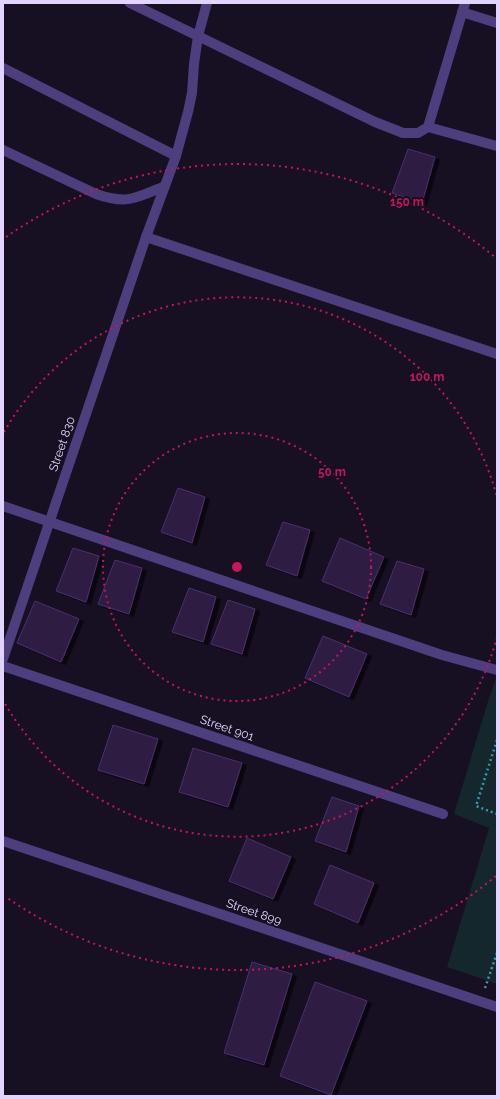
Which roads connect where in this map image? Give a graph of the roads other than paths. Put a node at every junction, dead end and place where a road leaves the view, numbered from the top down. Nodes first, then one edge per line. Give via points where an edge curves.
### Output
1 (130, 3) edge
2 (206, 3) edge
3 (464, 7) edge
4 (497, 23) edge
5 (198, 36) junction
6 (3, 68) edge
7 (428, 127) junction
8 (497, 146) edge
9 (3, 150) edge
10 (176, 156) junction
11 (165, 186) junction
12 (146, 237) junction
13 (497, 354) edge
14 (3, 506) edge
15 (49, 521) junction
16 (3, 659) edge
17 (3, 666) edge
18 (497, 670) edge
19 (443, 814) dead end
20 (3, 841) edge
21 (497, 1007) edge

1 - 5 street
2 - 5 street, Street 830
3 - 4 street
3 - 7 street
5 - 7 street via 375,122 403,133 418,133
5 - 10 street, Street 830 via 192,94
6 - 10 street
7 - 8 street
9 - 11 street via 110,199 137,198
10 - 11 street, Street 830
11 - 12 street, Street 830
12 - 13 street
12 - 15 street, Street 830
14 - 15 street
15 - 16 street, Street 830
15 - 18 street via 442,655
17 - 19 street, Street 901
20 - 21 street, Street 899

